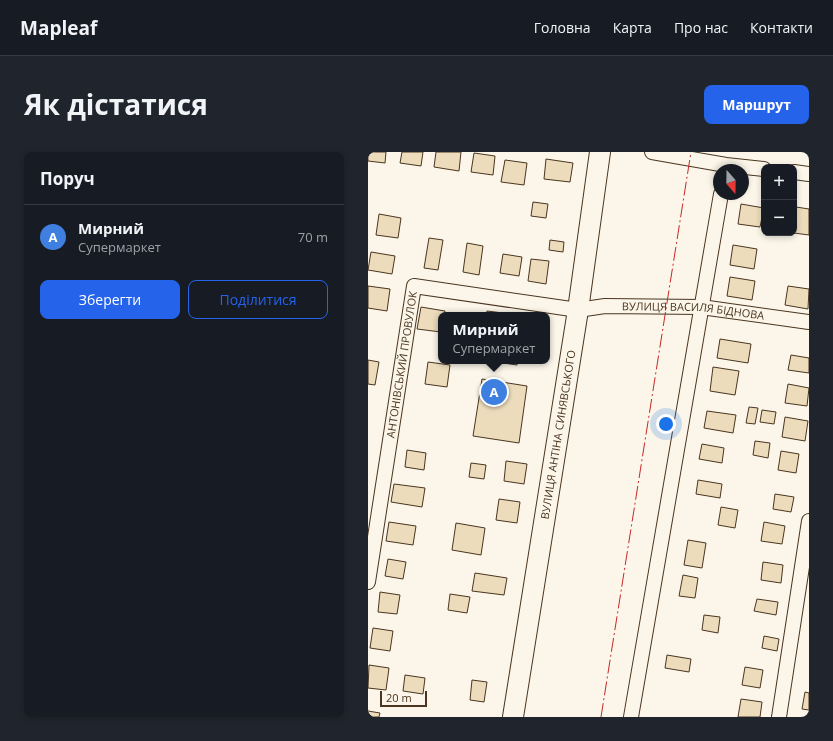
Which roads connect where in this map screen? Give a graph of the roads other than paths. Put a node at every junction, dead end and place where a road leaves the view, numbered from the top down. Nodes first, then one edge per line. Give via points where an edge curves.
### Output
1 (600, 152) edge
2 (652, 152) edge
3 (719, 152) edge
4 (713, 164) edge
5 (725, 164) edge
6 (749, 168) edge
7 (761, 169) edge
8 (797, 172) edge
9 (809, 174) edge
10 (720, 200) edge
11 (701, 307) junction
12 (578, 310) junction
13 (809, 322) edge
14 (809, 521) edge
15 (368, 582) edge
16 (513, 717) edge
17 (632, 717) edge
18 (779, 717) edge

1 - 12 street, ВУЛИЦЯ АНТІНА СИНЯВСЬКОГО
2 - 4 street
3 - 5 street
6 - 7 street
8 - 9 street
10 - 11 street
11 - 12 street, ВУЛИЦЯ ВАСИЛЯ БІДНОВА via 605,306
11 - 13 street, ВУЛИЦЯ ВАСИЛЯ БІДНОВА
11 - 17 street
12 - 15 street, АНТОНІВСЬКИЙ ПРОВУЛОК via 414,286
12 - 16 street, ВУЛИЦЯ АНТІНА СИНЯВСЬКОГО
14 - 18 street

